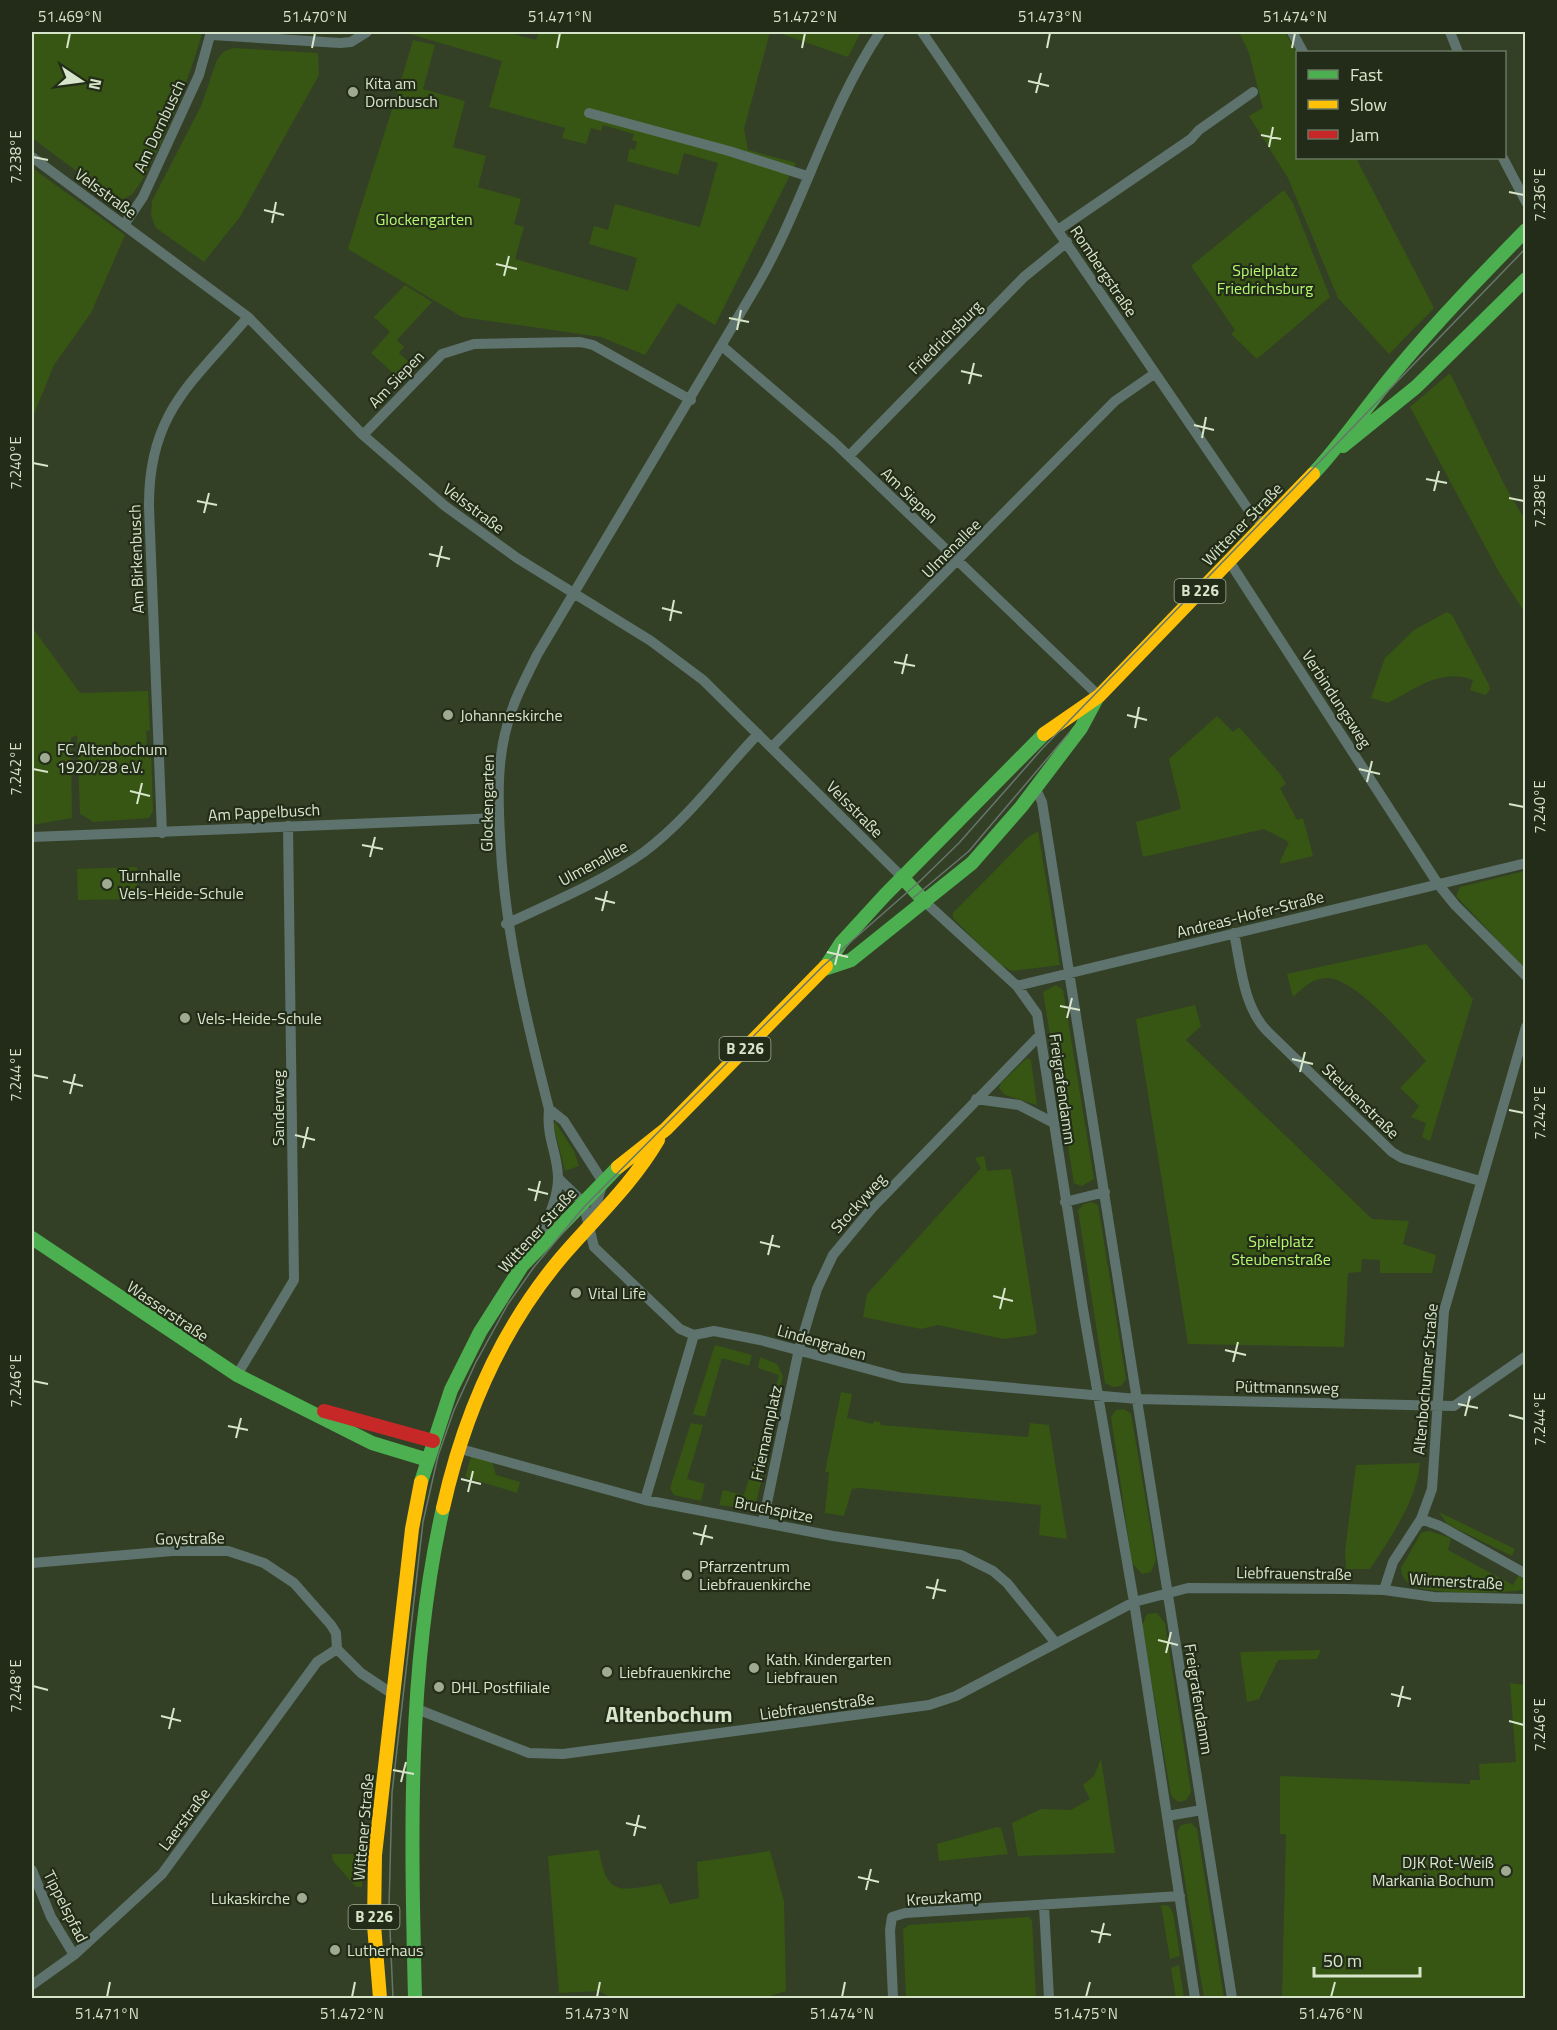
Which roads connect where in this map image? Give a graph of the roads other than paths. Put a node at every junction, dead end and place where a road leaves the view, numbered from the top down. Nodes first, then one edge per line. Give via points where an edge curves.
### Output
1 (367, 32) edge
2 (880, 32) edge
3 (922, 32) edge
4 (1292, 32) edge
5 (1450, 32) edge
6 (211, 33) edge
7 (1302, 51) edge
8 (1458, 51) edge
9 (1253, 93) dead end
10 (589, 113) dead end
11 (32, 157) edge
12 (1504, 159) edge
13 (807, 176) junction
14 (1526, 202) edge
15 (124, 225) junction
16 (1058, 230) junction
17 (1526, 230) edge
18 (1067, 242) junction
19 (1526, 279) edge
20 (248, 317) junction
21 (722, 346) junction
22 (1154, 374) junction
23 (691, 400) junction
24 (363, 435) junction
25 (1334, 452) junction
26 (849, 456) junction
27 (1264, 525) junction
28 (1229, 561) junction
29 (958, 562) junction
30 (574, 593) junction
31 (1099, 696) junction
32 (758, 734) junction
33 (772, 747) junction
34 (1004, 774) junction
35 (1035, 787) junction
36 (499, 818) junction
37 (288, 826) junction
38 (162, 833) junction
39 (32, 837) edge
40 (1526, 863) edge
41 (902, 878) junction
42 (1438, 884) junction
43 (925, 902) junction
44 (506, 924) junction
45 (1234, 933) junction
46 (824, 969) junction
47 (1070, 973) junction
48 (1526, 976) edge
49 (1017, 986) junction
50 (1526, 1027) edge
51 (1040, 1035) junction
52 (976, 1099) junction
53 (549, 1109) junction
54 (1052, 1122) junction
55 (666, 1129) junction
56 (558, 1178) junction
57 (1480, 1181) junction
58 (603, 1182) junction
59 (1105, 1192) junction
60 (583, 1202) junction
61 (1065, 1202) junction
62 (590, 1226) junction
63 (32, 1238) edge
64 (537, 1249) junction
65 (694, 1335) junction
66 (799, 1349) junction
67 (1526, 1356) edge
68 (237, 1375) junction
69 (1097, 1395) junction
70 (1137, 1399) junction
71 (291, 1402) junction
72 (1437, 1405) junction
73 (433, 1441) junction
74 (463, 1450) junction
75 (428, 1460) junction
76 (645, 1500) junction
77 (1420, 1520) junction
78 (763, 1522) junction
79 (32, 1563) edge
80 (1526, 1574) edge
81 (1384, 1590) junction
82 (1167, 1593) junction
83 (1526, 1599) edge
84 (1134, 1602) junction
85 (1055, 1642) junction
86 (337, 1649) junction
87 (394, 1695) junction
88 (417, 1709) junction
89 (1202, 1810) junction
90 (1167, 1816) junction
91 (32, 1870) edge
92 (1180, 1896) junction
93 (1044, 1906) junction
94 (74, 1955) junction
95 (32, 1985) edge
96 (380, 1998) edge
97 (415, 1998) edge
98 (894, 1998) edge
99 (1049, 1998) edge
100 (1195, 1998) edge
101 (1232, 1998) edge

1 - 6 street, Am Dornbusch via 351,42 340,43
2 - 13 street, Glockengarten
3 - 16 street, Rombergstraße
4 - 7 street
5 - 8 street
6 - 15 street, Am Dornbusch via 199,75 142,197
9 - 16 street
10 - 13 street
11 - 15 street, Velsstraße
12 - 14 street
13 - 21 street, Glockengarten via 793,214
15 - 20 street, Velsstraße
16 - 18 street, Rombergstraße
17 - 25 main road, Wittener Straße / B 226 via 1418,342 1363,409
18 - 22 street, Rombergstraße
18 - 26 street, Friedrichsburg via 1024,278
19 - 25 main road, Wittener Straße / B 226 via 1425,382
20 - 24 street, Velsstraße
20 - 38 street, Am Birkenbusch via 183,390 152,454 148,507
21 - 23 street, Glockengarten
21 - 26 street, Am Siepen
22 - 27 street, Rombergstraße via 1250,512
22 - 29 street, Ulmenallee via 1115,401
23 - 24 street, Am Siepen via 593,345 474,344 442,354
23 - 30 street, Glockengarten
24 - 30 street, Velsstraße via 445,506
25 - 27 main road, Wittener Straße / B 226
26 - 29 street, Am Siepen
27 - 28 main road, Wittener Straße / B 226
28 - 31 main road, Wittener Straße / B 226
28 - 42 street, Verbindungsweg
29 - 31 street, Am Siepen
29 - 33 street, Ulmenallee
30 - 32 street, Velsstraße via 651,641 703,680
30 - 36 street, Glockengarten via 537,655 512,709 499,772
31 - 34 main road, Wittener Straße / B 226 via 1045,732
31 - 35 main road, Wittener Straße / B 226 via 1081,728
32 - 33 street, Velsstraße
32 - 44 street, Ulmenallee via 681,819 645,851 611,874
33 - 41 street, Velsstraße
34 - 35 main road
34 - 41 main road, Wittener Straße / B 226
35 - 43 main road, Wittener Straße / B 226 via 995,840
35 - 47 street, Freigrafendamm via 1042,802
36 - 37 street, Am Pappelbusch
36 - 44 street, Glockengarten
37 - 38 street, Am Pappelbusch
37 - 68 street, Sanderweg via 294,1280
38 - 39 street, Am Pappelbusch
40 - 42 street, Andreas-Hofer-Straße
41 - 43 main road
41 - 46 main road, Wittener Straße / B 226 via 841,943
42 - 45 street, Andreas-Hofer-Straße
42 - 48 street
43 - 46 main road, Wittener Straße / B 226 via 851,960
43 - 49 street, Freigrafendamm
44 - 53 street, Glockengarten
45 - 47 street, Andreas-Hofer-Straße
45 - 57 street, Steubenstraße via 1256,1020 1392,1152
46 - 55 main road, Wittener Straße / B 226
47 - 49 street
47 - 59 street, Freigrafendamm
49 - 51 street, Freigrafendamm via 1037,1014
50 - 57 street, Altenbochumer Straße
51 - 52 street, Stockyweg
51 - 54 street, Freigrafendamm
52 - 54 street via 1019,1105
52 - 66 street, Stockyweg via 845,1237 823,1273
53 - 56 street, Glockengarten via 547,1129
53 - 58 street via 564,1121
54 - 61 street, Freigrafendamm
55 - 58 main road, Wittener Straße / B 226
55 - 62 main road, Wittener Straße / B 226 via 635,1177
56 - 60 street
56 - 64 street, Glockengarten via 553,1209
57 - 72 street, Altenbochumer Straße via 1444,1311
58 - 60 main road, Wittener Straße / B 226
58 - 62 street
59 - 61 street
59 - 70 street, Freigrafendamm
60 - 62 street
60 - 64 main road, Wittener Straße / B 226
61 - 69 street, Freigrafendamm
62 - 65 street via 594,1247 680,1329
62 - 74 main road, Wittener Straße / B 226 via 550,1271 502,1345 476,1396
63 - 68 main road, Wasserstraße
64 - 73 main road, Wittener Straße / B 226 via 507,1288 473,1345
65 - 66 street, Lindengraben via 714,1331
65 - 76 street
66 - 69 street, Lindengraben via 902,1378
66 - 78 street, Friemannplatz
67 - 72 street, Püttmannsweg via 1463,1402
68 - 71 main road, Wasserstraße
69 - 70 street
69 - 84 street, Freigrafendamm
70 - 72 street, Püttmannsweg
70 - 82 street, Freigrafendamm
71 - 73 main road, Wasserstraße
71 - 75 main road, Wasserstraße via 372,1443
72 - 77 street, Altenbochumer Straße via 1432,1489
73 - 74 main road
73 - 75 main road, Wittener Straße / B 226
74 - 75 main road
74 - 76 street, Bruchspitze
74 - 88 main road, Wittener Straße / B 226 via 445,1490 431,1569
75 - 87 main road, Wittener Straße / B 226 via 412,1529
76 - 78 street, Bruchspitze
77 - 80 street, Wirmerstraße via 1440,1526
77 - 81 street, Altenbochumer Straße via 1393,1562
78 - 85 street, Bruchspitze via 946,1552 977,1562 1007,1583
79 - 86 street, Goystraße via 200,1549 243,1554 294,1583 331,1625
81 - 82 street, Liebfrauenstraße via 1237,1587 1188,1588
81 - 83 street, Wirmerstraße via 1434,1597
82 - 84 street
82 - 89 street, Freigrafendamm
84 - 85 street, Liebfrauenstraße
84 - 90 street, Freigrafendamm
85 - 88 street, Liebfrauenstraße via 956,1696 929,1705 563,1754 529,1753
86 - 87 street, Goystraße via 361,1673
86 - 94 street, Laerstraße via 317,1662 162,1874
87 - 88 main road
87 - 96 main road, Wittener Straße / B 226 via 375,1863 374,1925
88 - 97 main road, Wittener Straße / B 226 via 411,1842
89 - 90 street
89 - 101 street, Freigrafendamm
90 - 92 street, Freigrafendamm
91 - 94 street, Tippelspfad via 51,1917
92 - 93 street, Kreuzkamp
92 - 100 street, Freigrafendamm
93 - 98 street, Kreuzkamp via 905,1913 892,1917
93 - 99 street
94 - 95 street, Laerstraße

